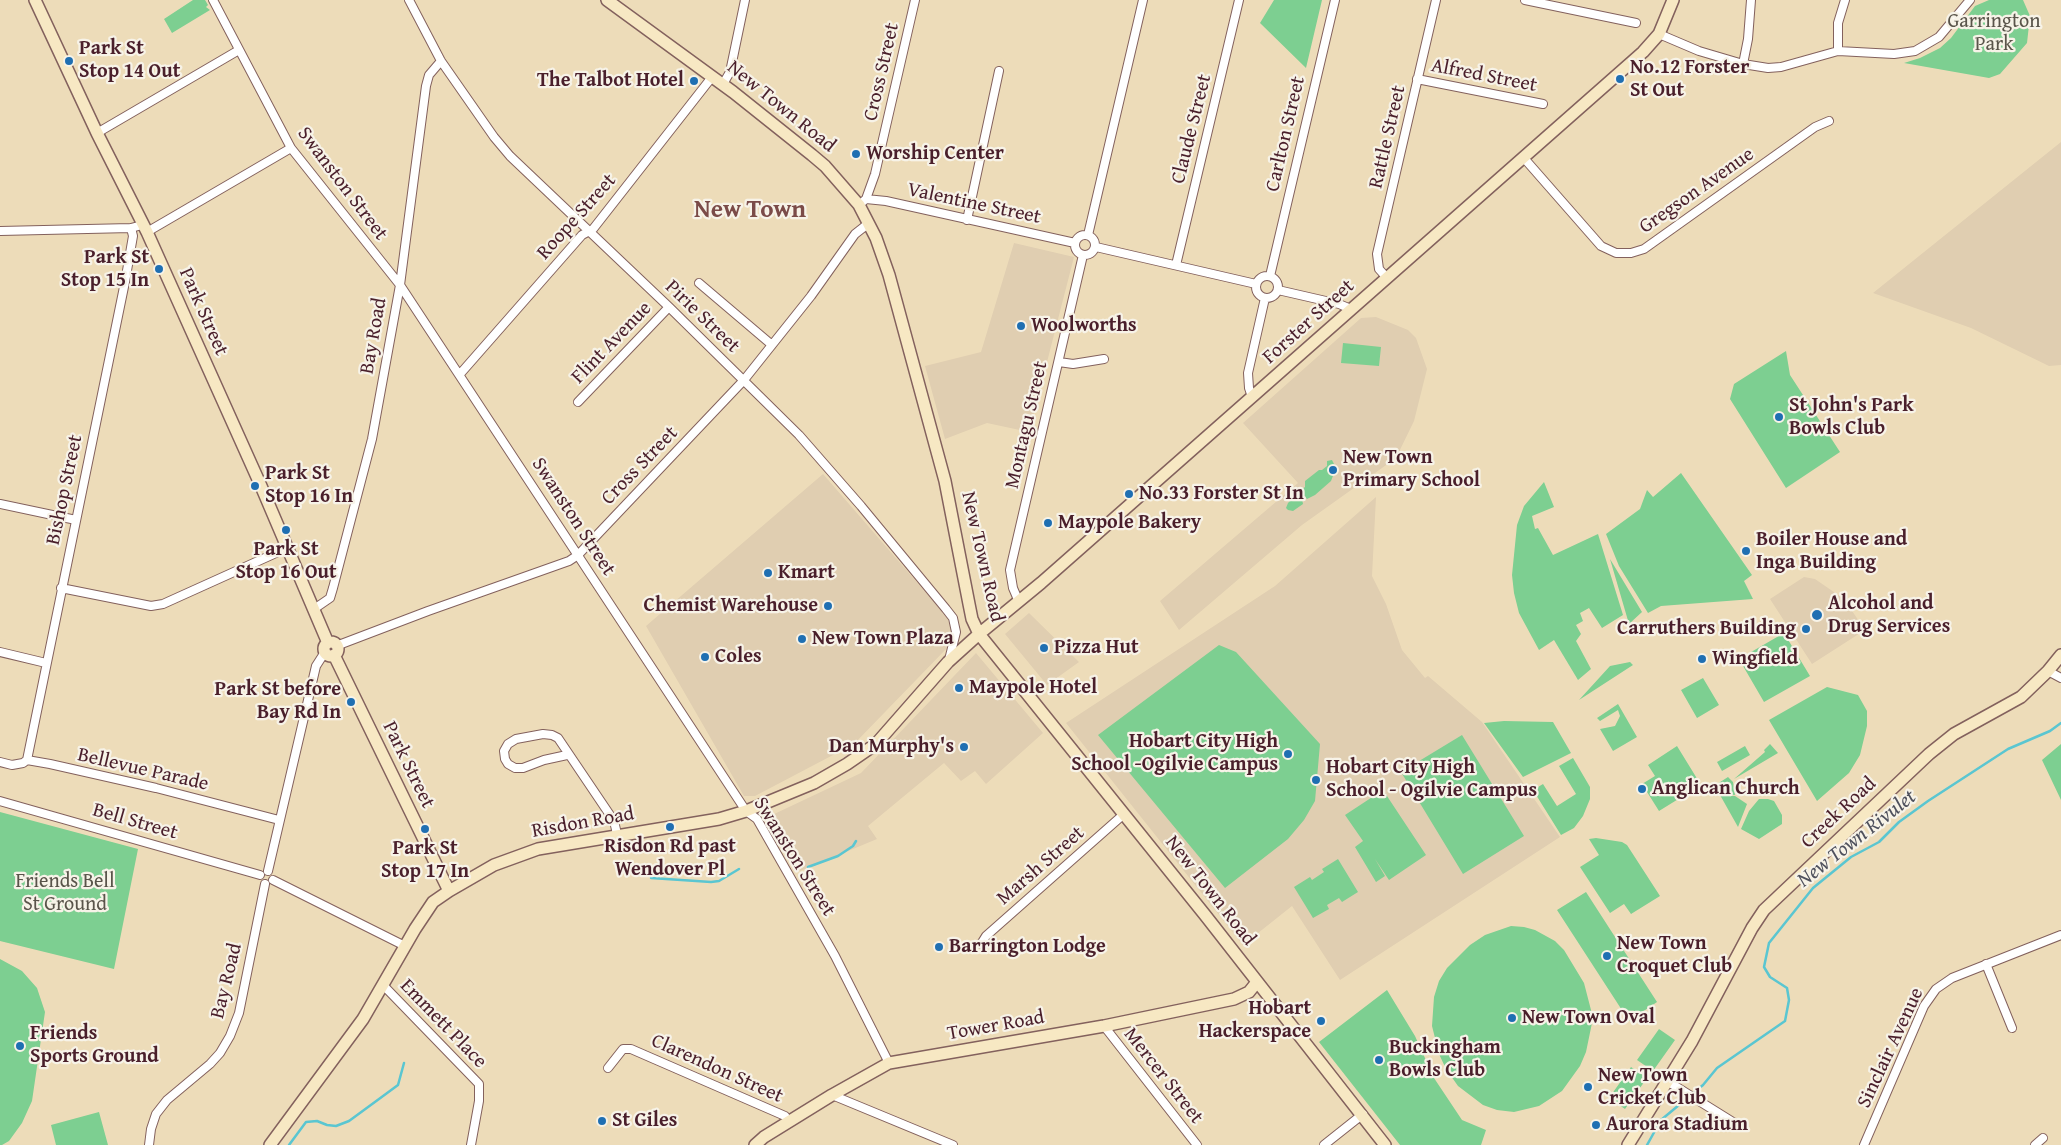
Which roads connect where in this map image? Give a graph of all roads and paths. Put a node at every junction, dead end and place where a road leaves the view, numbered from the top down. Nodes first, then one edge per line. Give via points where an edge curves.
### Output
1 (35, 0) edge
2 (214, 0) edge
3 (410, 0) edge
4 (607, 0) edge
5 (745, 0) edge
6 (915, 0) edge
7 (1142, 0) edge
8 (1239, 0) edge
9 (1335, 0) edge
10 (1436, 0) edge
11 (1525, 0) edge
12 (1673, 0) edge
13 (1751, 0) edge
14 (1845, 0) edge
15 (1970, 0) edge
16 (1636, 23) dead end
17 (1660, 34) junction
18 (239, 50) junction
19 (1838, 52) junction
20 (442, 61) junction
21 (1743, 64) junction
22 (999, 71) dead end
23 (712, 76) junction
24 (1417, 79) junction
25 (723, 84) junction
26 (1543, 104) dead end
27 (1829, 120) dead end
28 (97, 134) junction
29 (291, 148) junction
30 (1523, 158) junction
31 (863, 202) junction
32 (967, 220) junction
33 (869, 223) junction
34 (131, 228) junction
35 (144, 229) junction
36 (0, 231) edge
37 (589, 233) junction
38 (1088, 235) junction
39 (1075, 243) junction
40 (1096, 247) junction
41 (1082, 255) junction
42 (1176, 265) junction
43 (1270, 276) junction
44 (1387, 278) junction
45 (699, 283) dead end
46 (1256, 284) junction
47 (400, 285) junction
48 (1278, 290) junction
49 (1265, 298) junction
50 (668, 307) junction
51 (1351, 309) junction
52 (772, 345) junction
53 (1104, 359) dead end
54 (1058, 362) junction
55 (460, 374) junction
56 (744, 380) junction
57 (1252, 397) junction
58 (578, 402) dead end
59 (0, 504) edge
60 (76, 520) junction
61 (287, 548) junction
62 (578, 555) junction
63 (61, 588) junction
64 (1019, 602) junction
65 (314, 609) junction
66 (979, 634) junction
67 (331, 649) junction
68 (0, 652) edge
69 (2061, 655) edge
70 (948, 662) junction
71 (46, 663) junction
72 (2048, 671) junction
73 (2061, 678) edge
74 (567, 755) junction
75 (27, 760) junction
76 (0, 762) edge
77 (0, 801) edge
78 (746, 810) junction
79 (1124, 814) junction
80 (279, 820) junction
81 (618, 834) junction
82 (268, 871) junction
83 (260, 875) junction
84 (273, 880) junction
85 (265, 884) junction
86 (449, 891) junction
87 (2061, 935) edge
88 (982, 944) dead end
89 (405, 946) junction
90 (1986, 964) junction
91 (1257, 982) junction
92 (383, 985) junction
93 (1104, 1026) junction
94 (2012, 1028) dead end
95 (889, 1063) junction
96 (608, 1068) dead end
97 (1667, 1081) junction
98 (835, 1093) junction
99 (1363, 1114) junction
100 (789, 1122) junction
101 (1736, 1124) dead end
102 (2043, 1138) dead end
103 (149, 1145) edge
104 (270, 1145) edge
105 (471, 1145) edge
106 (755, 1145) edge
107 (953, 1145) edge
108 (1197, 1145) edge
109 (1324, 1145) edge
110 (1385, 1145) edge
111 (1628, 1145) edge
112 (1864, 1145) edge
113 (2035, 1145) edge

1 - 28 street, Park Street
2 - 18 street, Swanston Street
3 - 20 street, Pirie Street
4 - 23 street, New Town Road
5 - 25 street via 730,72
6 - 31 street, Cross Street via 874,174
7 - 38 street
8 - 42 street, Claude Street
9 - 43 street, Carlton Street
10 - 24 street, Rattle Street
11 - 16 street
12 - 17 street
13 - 21 street
14 - 19 street via 1838,23
15 - 19 street via 1939,36 1915,50 1894,54
17 - 21 street via 1699,51
17 - 30 street, Forster Street via 1631,64
18 - 28 street
18 - 29 street, Swanston Street
19 - 21 street via 1781,67
20 - 37 street, Pirie Street via 510,156
20 - 47 street, Bay Road via 429,76 426,86
22 - 32 street
23 - 25 street, New Town Road
23 - 37 street, Roope Street
24 - 26 street, Alfred Street
24 - 44 street, Rattle Street via 1377,254 1379,269
25 - 31 street, New Town Road via 826,166
27 - 30 street, Gregson Avenue via 1644,249 1630,253 1616,253 1601,246
28 - 35 street, Park Street
29 - 35 street
29 - 47 street, Swanston Street
30 - 44 street, Forster Street
31 - 32 street, Valentine Street via 886,201
31 - 33 street, New Town Road
32 - 39 street, Valentine Street
33 - 52 street, Cross Street via 855,234
33 - 66 street, New Town Road via 884,259 945,481 968,604
34 - 35 street
34 - 36 street
34 - 60 street, Bishop Street via 134,236
35 - 61 street, Park Street
37 - 50 street, Pirie Street
37 - 55 street, Roope Street via 582,235
38 - 39 street
38 - 40 street
39 - 41 street
40 - 41 street via 1091,254
40 - 42 street
41 - 54 street, Montagu Street
42 - 46 street
43 - 46 street via 1260,278
43 - 48 street via 1278,283
44 - 51 street, Forster Street
45 - 52 street
46 - 49 street via 1257,291
47 - 55 street, Swanston Street
47 - 65 street, Bay Road via 372,439 334,588 330,598
48 - 49 street via 1272,298
48 - 51 street
49 - 57 street via 1248,373
50 - 56 street, Pirie Street
50 - 58 street, Flint Avenue
51 - 57 street, Forster Street
52 - 56 street, Cross Street
53 - 54 street via 1073,364
54 - 64 street, Montagu Street via 1010,570
55 - 62 street, Swanston Street
56 - 62 street, Cross Street
56 - 70 street, Pirie Street via 799,435 953,618 956,632
57 - 64 street, Forster Street
59 - 60 street
60 - 63 street, Bishop Street
61 - 63 street via 163,604 151,606
61 - 65 street, Park Street
62 - 67 street, Cross Street
62 - 78 street, Swanston Street
63 - 71 street, Bishop Street
64 - 66 street, Forster Street
65 - 67 street, Park Street
66 - 70 street, Risdon Road
66 - 79 street, New Town Road
67 - 80 street via 316,666
67 - 86 street, Park Street
68 - 71 street
69 - 72 street, Creek Road
70 - 78 street, Risdon Road via 876,744 814,783
71 - 75 street, Bishop Street
72 - 73 street
72 - 97 street, Creek Road via 2014,702 1968,725 1935,748 1764,910
74 - 74 street via 558,738 543,734 516,739 504,751 504,759 515,768
74 - 81 street via 614,821
75 - 76 street, Bellevue Parade via 12,765
75 - 80 street, Bellevue Parade via 156,788
77 - 83 street, Bell Street
78 - 81 street, Risdon Road via 719,819
78 - 95 street, Swanston Street via 756,820 791,877
79 - 88 street, Marsh Street via 986,936
79 - 91 street, New Town Road
80 - 82 street
81 - 86 street, Risdon Road via 520,854
82 - 83 street
82 - 84 street via 274,876
83 - 85 street
84 - 85 street via 271,884
84 - 89 street
85 - 103 street, Bay Road via 230,1036 210,1064 167,1100 156,1114
86 - 89 street, Risdon Road via 433,902
87 - 90 street, Sinclair Avenue
89 - 92 street, Risdon Road
90 - 94 street
90 - 112 street, Sinclair Avenue via 1946,981 1931,994
91 - 93 street, Tower Road via 1249,992 1234,999
91 - 99 street, New Town Road
92 - 104 street, Risdon Road via 347,1042
92 - 105 street, Emmett Place via 479,1084
93 - 95 street, Tower Road
93 - 108 street, Mercer Street
95 - 98 street, Tower Road
96 - 100 street, Clarendon Street via 624,1049 631,1049 785,1116
97 - 101 street
97 - 111 street, Creek Road
98 - 100 street, Tower Road
98 - 107 street
99 - 109 street
99 - 110 street, New Town Road
100 - 106 street, Tower Road
102 - 113 street

